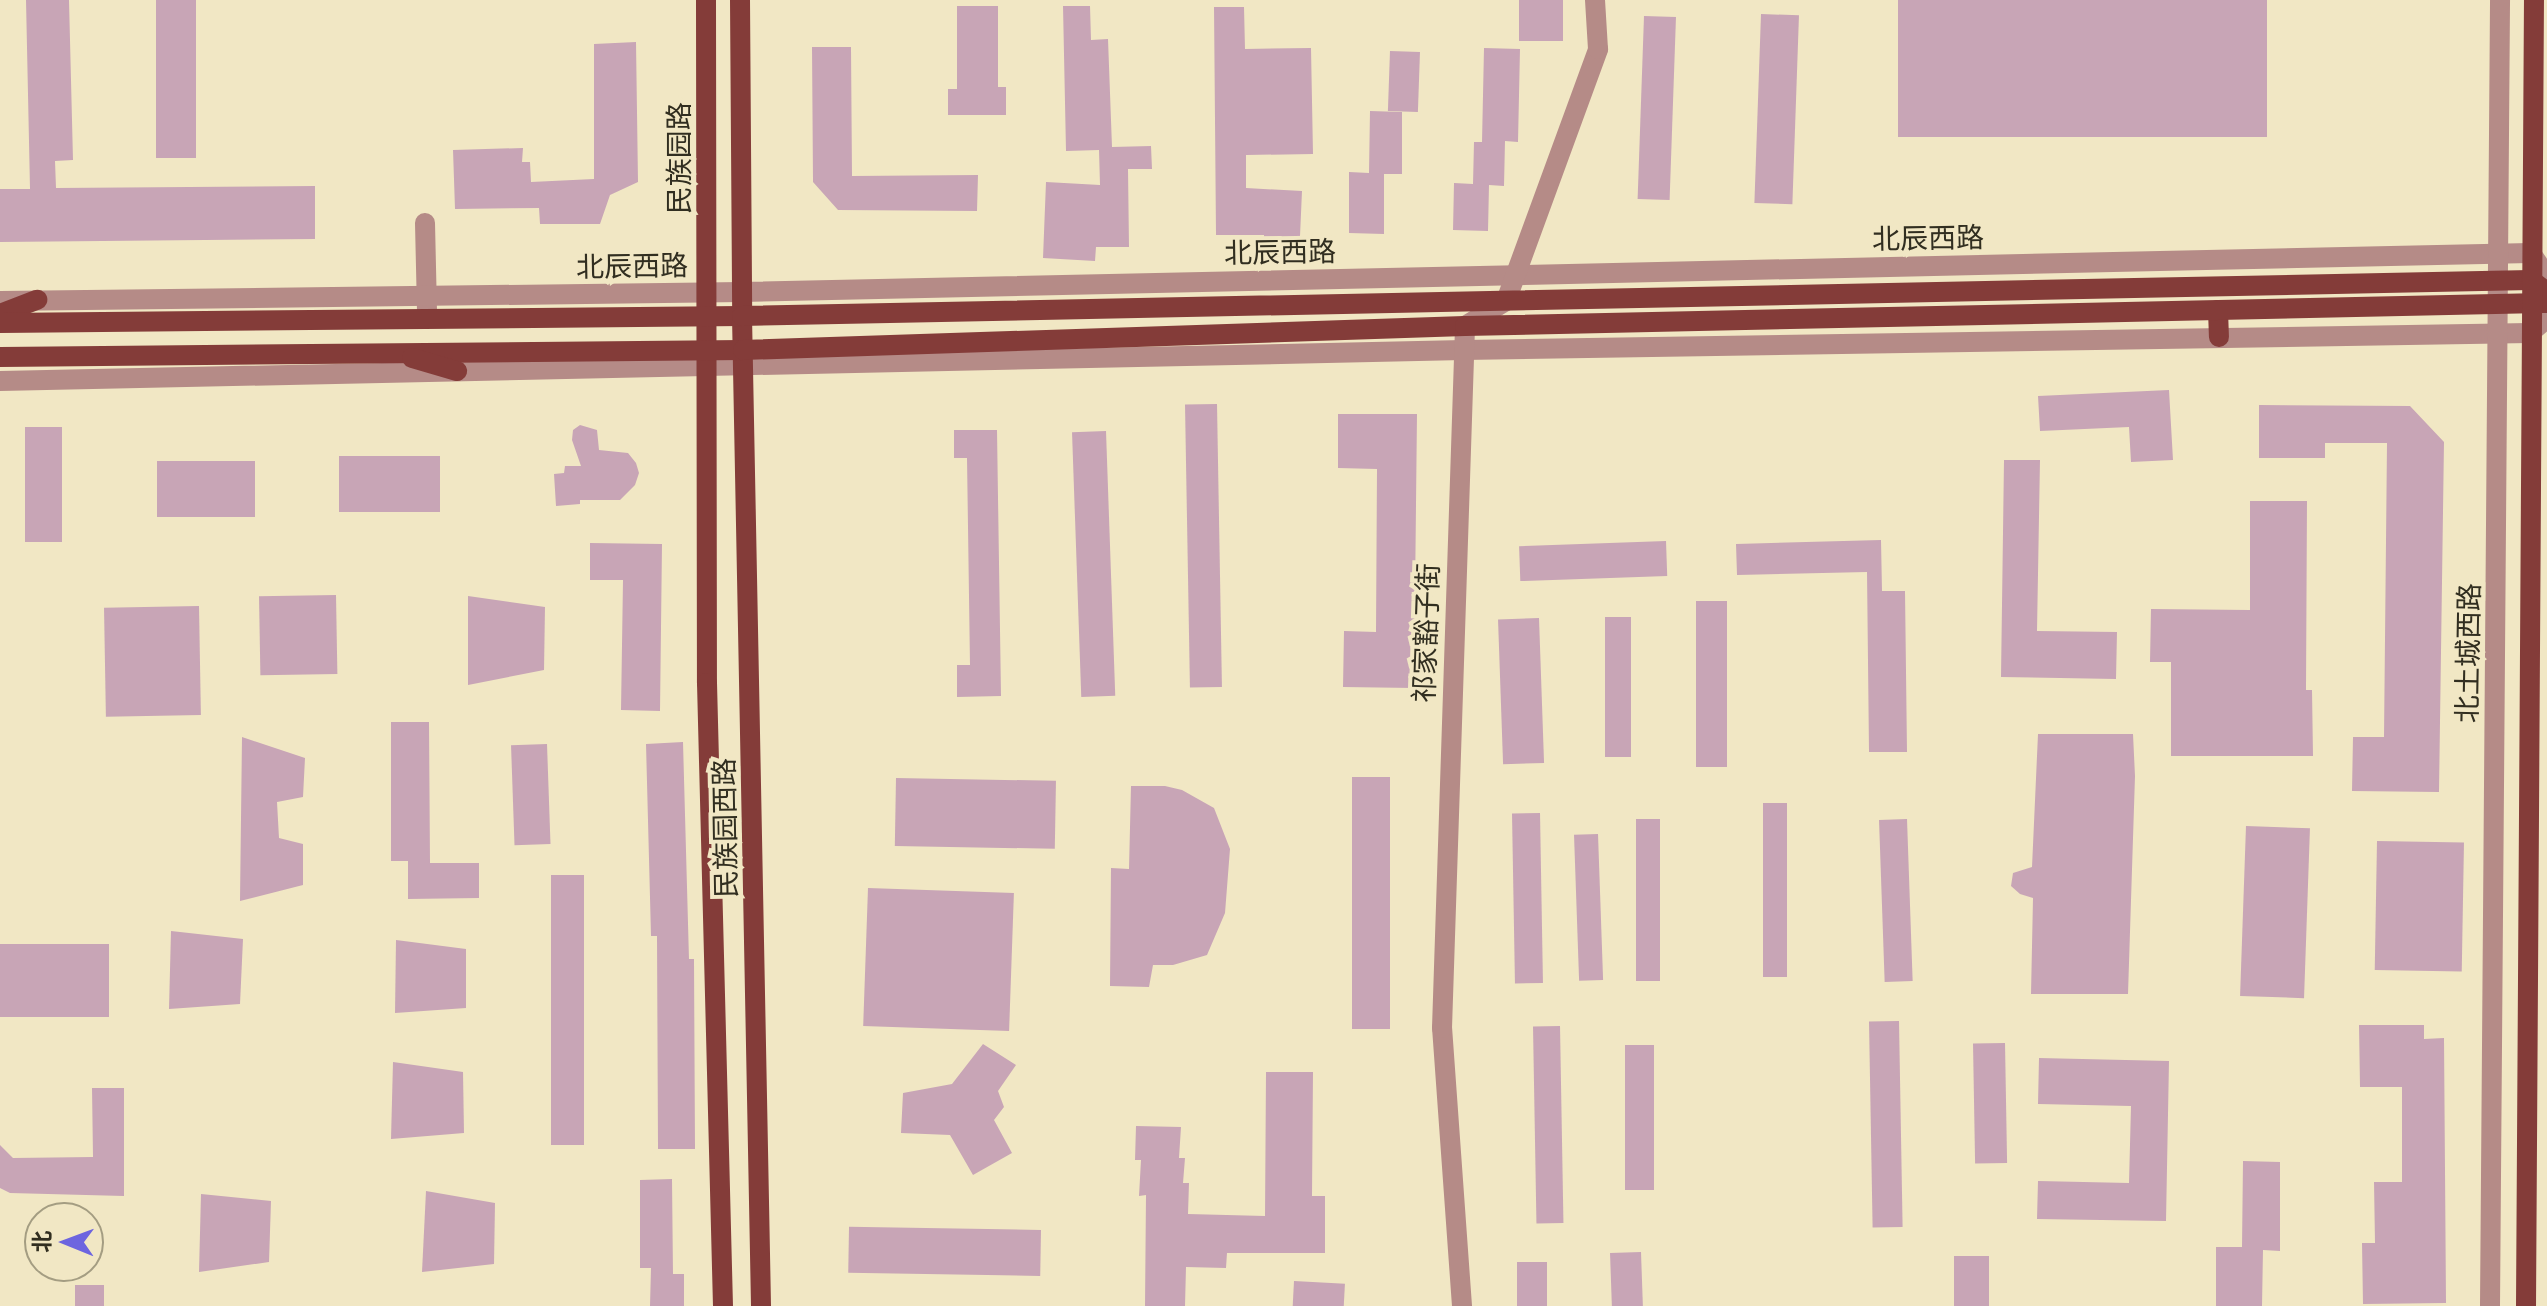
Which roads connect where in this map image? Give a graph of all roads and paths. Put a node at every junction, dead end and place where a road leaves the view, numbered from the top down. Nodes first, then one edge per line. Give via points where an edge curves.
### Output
1 (706, 0) edge
2 (740, 0) edge
3 (1595, 0) edge
4 (2500, 0) edge
5 (2534, 0) edge
6 (425, 223) dead end
7 (2499, 253) junction
8 (2531, 253) junction
9 (1516, 275) junction
10 (2499, 281) junction
11 (2540, 291) edge
12 (708, 292) junction
13 (742, 292) junction
14 (427, 296) junction
15 (37, 300) junction
16 (0, 301) edge
17 (1506, 301) junction
18 (2499, 304) junction
19 (2218, 310) junction
20 (0, 314) edge
21 (742, 316) junction
22 (707, 317) junction
23 (2547, 318) edge
24 (428, 322) junction
25 (0, 323) edge
26 (1465, 326) junction
27 (2499, 333) junction
28 (2530, 333) junction
29 (2219, 337) junction
30 (1464, 350) junction
31 (393, 352) junction
32 (0, 357) edge
33 (707, 359) junction
34 (743, 359) junction
35 (457, 371) junction
36 (0, 381) edge
37 (723, 1306) edge
38 (761, 1306) edge
39 (1462, 1306) edge
40 (2490, 1306) edge
41 (2526, 1306) edge

1 - 12 main road, 民族园路
2 - 13 main road
3 - 9 street via 1598,49
4 - 7 street, 北土城西路
5 - 8 main road
6 - 14 street
7 - 8 street, 北辰西路
7 - 9 street, 北辰西路
7 - 10 street, 北土城西路
8 - 11 main road
9 - 13 street, 北辰西路
9 - 17 street
10 - 11 main road, 北辰西路
10 - 17 main road, 北辰西路
10 - 18 street, 北土城西路
11 - 18 main road
11 - 28 main road
12 - 13 street, 北辰西路
12 - 14 street, 北辰西路
12 - 22 main road, 民族园路
13 - 21 main road
14 - 15 street, 北辰西路
14 - 24 street
15 - 16 street, 北辰西路
15 - 20 main road
17 - 21 main road, 北辰西路
17 - 26 street
18 - 19 main road
18 - 27 street, 北土城西路
19 - 26 main road
19 - 29 main road
21 - 22 main road, 北辰西路
21 - 34 main road, 民族园西路
22 - 24 main road, 北辰西路
22 - 33 main road, 民族园西路
23 - 28 street
24 - 25 main road, 北辰西路
26 - 30 street, 祁家豁子街
26 - 34 main road
27 - 28 street
27 - 29 street
27 - 40 street, 北土城西路
28 - 41 main road
29 - 30 street
30 - 34 street
30 - 39 street, 祁家豁子街 via 1442,1028
31 - 32 main road
31 - 33 main road
31 - 35 main road
33 - 34 main road
33 - 35 street
33 - 37 main road, 民族园西路 via 707,683
34 - 38 main road, 民族园西路
35 - 36 street

